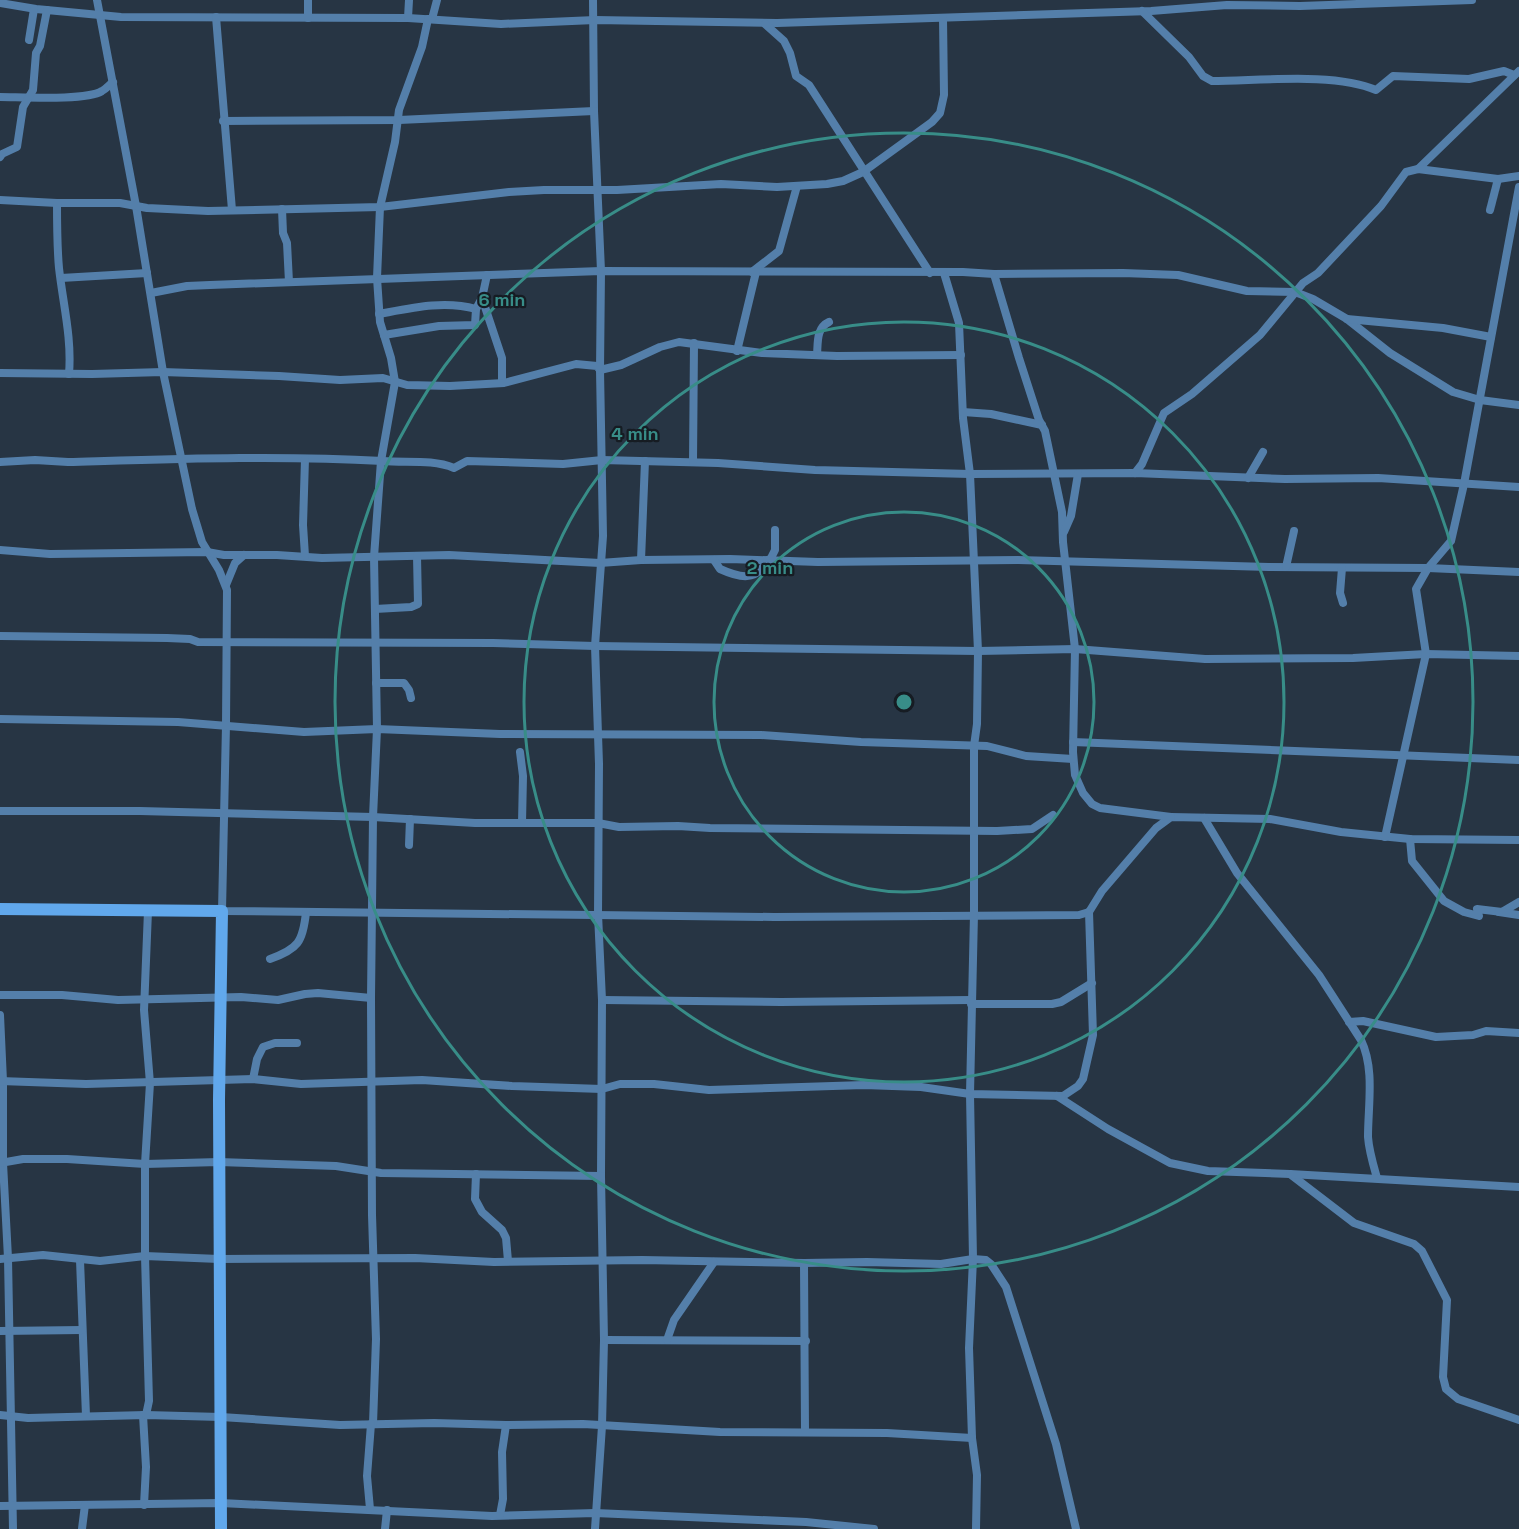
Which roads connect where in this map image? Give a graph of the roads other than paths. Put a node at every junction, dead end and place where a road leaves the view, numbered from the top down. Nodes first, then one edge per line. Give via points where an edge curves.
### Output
1 (97, 0) edge
2 (308, 0) edge
3 (409, 0) edge
4 (437, 0) edge
5 (593, 0) edge
6 (1472, 0) edge
7 (0, 3) edge
8 (1185, 4) edge
9 (34, 9) junction
10 (47, 10) junction
11 (1142, 11) junction
12 (100, 15) junction
13 (216, 17) junction
14 (308, 18) junction
15 (408, 18) junction
16 (943, 18) junction
17 (430, 19) junction
18 (595, 20) junction
19 (764, 23) junction
20 (29, 40) dead end
21 (1516, 73) edge
22 (113, 82) junction
23 (0, 97) edge
24 (30, 98) junction
25 (594, 111) junction
26 (399, 120) junction
27 (223, 121) junction
28 (0, 157) edge
29 (1418, 169) junction
30 (863, 172) junction
31 (1519, 176) edge
32 (1498, 179) junction
33 (797, 186) junction
34 (1519, 187) edge
35 (598, 189) junction
36 (0, 200) edge
37 (57, 203) junction
38 (136, 206) junction
39 (380, 207) junction
40 (282, 209) junction
41 (232, 210) junction
42 (1490, 210) dead end
43 (601, 271) junction
44 (754, 272) junction
45 (147, 273) junction
46 (930, 273) junction
47 (944, 273) junction
48 (994, 274) junction
49 (487, 275) junction
50 (61, 278) junction
51 (377, 278) junction
52 (289, 282) junction
53 (1295, 292) junction
54 (151, 293) junction
55 (482, 298) junction
56 (476, 309) junction
57 (379, 314) junction
58 (1347, 319) junction
59 (829, 322) dead end
60 (384, 335) junction
61 (1491, 337) junction
62 (694, 343) junction
63 (737, 351) junction
64 (817, 355) junction
65 (961, 356) junction
66 (600, 370) junction
67 (163, 372) junction
68 (0, 373) edge
69 (69, 374) junction
70 (395, 382) junction
71 (502, 383) junction
72 (1480, 400) junction
73 (1519, 405) edge
74 (963, 412) junction
75 (1042, 425) junction
76 (1263, 452) dead end
77 (182, 459) junction
78 (305, 459) junction
79 (602, 460) junction
80 (381, 461) junction
81 (645, 461) junction
82 (0, 462) edge
83 (693, 462) junction
84 (1135, 473) junction
85 (970, 474) junction
86 (1054, 474) junction
87 (1078, 474) junction
88 (1248, 478) junction
89 (1464, 484) junction
90 (1519, 487) edge
91 (775, 530) dead end
92 (1294, 531) dead end
93 (1062, 536) junction
94 (0, 550) edge
95 (207, 552) junction
96 (244, 555) junction
97 (305, 556) junction
98 (417, 556) junction
99 (374, 557) junction
100 (641, 560) junction
101 (714, 560) junction
102 (769, 560) junction
103 (973, 561) junction
104 (1065, 561) junction
105 (600, 563) junction
106 (1286, 567) junction
107 (1342, 568) junction
108 (1428, 568) junction
109 (1519, 572) edge
110 (226, 585) junction
111 (1343, 603) dead end
112 (375, 609) junction
113 (0, 636) edge
114 (226, 642) junction
115 (376, 642) junction
116 (595, 646) junction
117 (1075, 649) junction
118 (978, 651) junction
119 (1426, 654) junction
120 (1519, 656) edge
121 (376, 683) junction
122 (411, 698) dead end
123 (0, 719) edge
124 (226, 725) junction
125 (377, 729) junction
126 (599, 735) junction
127 (1073, 742) junction
128 (974, 746) junction
129 (520, 752) dead end
130 (1402, 755) junction
131 (1073, 759) junction
132 (1519, 760) edge
133 (0, 811) edge
134 (223, 814) junction
135 (1053, 815) dead end
136 (1171, 817) junction
137 (373, 818) junction
138 (1204, 818) junction
139 (410, 819) junction
140 (522, 823) junction
141 (598, 823) junction
142 (973, 831) junction
143 (1385, 837) junction
144 (1410, 839) junction
145 (1519, 840) edge
146 (409, 845) dead end
147 (1519, 903) edge
148 (0, 909) edge
149 (1478, 909) junction
150 (148, 911) junction
151 (222, 911) junction
152 (306, 912) junction
153 (1089, 912) junction
154 (372, 913) junction
155 (598, 914) junction
156 (974, 914) junction
157 (1519, 915) edge
158 (270, 959) dead end
159 (1092, 983) junction
160 (0, 995) edge
161 (219, 997) junction
162 (371, 998) junction
163 (145, 1000) junction
164 (602, 1000) junction
165 (971, 1002) junction
166 (0, 1015) edge
167 (1349, 1022) junction
168 (1519, 1034) edge
169 (297, 1043) dead end
170 (253, 1078) junction
171 (220, 1079) junction
172 (2, 1081) edge
173 (371, 1082) junction
174 (150, 1083) junction
175 (602, 1089) junction
176 (970, 1094) junction
177 (1057, 1096) junction
178 (219, 1162) junction
179 (1, 1163) edge
180 (145, 1164) junction
181 (372, 1172) junction
182 (476, 1174) junction
183 (1290, 1174) junction
184 (602, 1176) junction
185 (1377, 1178) junction
186 (1519, 1187) edge
187 (145, 1256) junction
188 (4, 1258) edge
189 (373, 1258) junction
190 (219, 1259) junction
191 (973, 1259) junction
192 (80, 1260) junction
193 (602, 1260) junction
194 (508, 1261) junction
195 (714, 1262) junction
196 (804, 1263) junction
197 (82, 1330) junction
198 (5, 1331) edge
199 (604, 1340) junction
200 (667, 1340) junction
201 (806, 1341) junction
202 (0, 1415) edge
203 (145, 1415) junction
204 (12, 1416) junction
205 (86, 1416) junction
206 (221, 1417) junction
207 (1519, 1420) edge
208 (372, 1424) junction
209 (506, 1425) junction
210 (602, 1426) junction
211 (805, 1431) junction
212 (972, 1438) junction
213 (221, 1503) junction
214 (13, 1505) junction
215 (85, 1505) junction
216 (144, 1505) junction
217 (0, 1506) edge
218 (370, 1509) junction
219 (387, 1510) junction
220 (595, 1513) junction
221 (500, 1515) junction
222 (13, 1529) edge
223 (82, 1529) edge
224 (221, 1529) edge
225 (385, 1529) edge
226 (595, 1529) edge
227 (874, 1529) edge
228 (976, 1529) edge
229 (1076, 1529) edge

1 - 12 street
2 - 14 street
3 - 15 street
4 - 17 street
5 - 18 street
6 - 8 street
7 - 9 street
8 - 11 street
9 - 10 street
9 - 20 street
10 - 12 street
10 - 24 street
11 - 16 street
11 - 21 street via 1212,81 1324,80 1376,90 1394,76 1469,79 1504,71
12 - 13 street
12 - 22 street
13 - 14 street
13 - 27 street
14 - 15 street
15 - 17 street
16 - 19 street
16 - 30 street via 945,81 940,113
17 - 18 street via 501,24
17 - 26 street via 402,100
18 - 19 street
18 - 25 street
19 - 30 street via 784,41 795,74 809,86
21 - 29 street
22 - 24 street via 95,94
22 - 38 street
23 - 24 street
24 - 28 street via 24,107 17,147
25 - 26 street
25 - 35 street
26 - 27 street
26 - 39 street
27 - 41 street
29 - 32 street
29 - 53 street via 1406,172 1362,228
30 - 33 street via 835,183
30 - 46 street
31 - 32 street
32 - 42 street
33 - 35 street via 721,184
33 - 44 street via 779,251
34 - 61 street
35 - 39 street via 509,192
35 - 43 street
36 - 37 street
37 - 38 street
37 - 50 street
38 - 41 street via 183,211
38 - 45 street
39 - 40 street
39 - 51 street
40 - 41 street
40 - 52 street
43 - 44 street
43 - 49 street
43 - 66 street
44 - 46 street
44 - 63 street
45 - 50 street
45 - 54 street
46 - 47 street
47 - 48 street
47 - 65 street via 957,311
48 - 53 street via 1178,275 1246,291
48 - 75 street
49 - 51 street
49 - 55 street
50 - 69 street via 69,328
51 - 52 street
51 - 57 street
52 - 54 street via 187,286
53 - 58 street
53 - 84 street via 1260,335 1164,413
54 - 67 street
55 - 56 street
55 - 71 street via 501,358
56 - 57 street via 450,304
56 - 60 street via 475,325
57 - 60 street
58 - 61 street
58 - 72 street via 1424,375 1453,392
59 - 64 street via 820,331
60 - 70 street
61 - 72 street
62 - 63 street
62 - 66 street via 672,343
62 - 83 street
63 - 64 street
64 - 65 street
65 - 74 street
66 - 71 street via 597,366 576,364
66 - 79 street
67 - 69 street
67 - 70 street via 340,380 383,378
67 - 77 street
68 - 69 street
70 - 71 street via 432,386
70 - 80 street
72 - 73 street
72 - 89 street
74 - 75 street
74 - 85 street
75 - 86 street
76 - 88 street
77 - 78 street
77 - 82 street
77 - 95 street via 197,530
78 - 80 street
78 - 97 street
79 - 80 street via 563,464 467,461 454,468 440,462
79 - 81 street
79 - 105 street
80 - 99 street
81 - 83 street
81 - 100 street
83 - 85 street
84 - 87 street
84 - 88 street
85 - 86 street
85 - 103 street
86 - 87 street
86 - 93 street via 1062,512
87 - 93 street via 1071,516
88 - 89 street via 1378,478
89 - 90 street
89 - 108 street via 1451,541
91 - 102 street
92 - 106 street
93 - 104 street
94 - 95 street via 35,554
95 - 96 street
95 - 110 street
96 - 97 street
96 - 110 street
97 - 99 street
98 - 99 street
98 - 105 street
98 - 112 street via 418,604
99 - 112 street
100 - 101 street
100 - 105 street
101 - 102 street
101 - 102 street via 720,569 748,576 759,573
102 - 103 street
103 - 104 street
103 - 118 street
104 - 106 street
104 - 117 street
105 - 116 street
106 - 107 street
107 - 108 street
107 - 111 street
108 - 109 street
108 - 119 street via 1416,589
110 - 114 street
112 - 115 street
113 - 114 street
114 - 115 street
114 - 124 street
115 - 116 street
115 - 121 street
116 - 118 street
116 - 126 street
117 - 118 street
117 - 119 street via 1205,659
117 - 127 street
118 - 128 street
119 - 120 street
119 - 130 street
121 - 122 street via 404,683
121 - 125 street
123 - 124 street
124 - 125 street via 303,732
124 - 134 street
125 - 126 street
125 - 137 street
126 - 128 street via 761,735
126 - 141 street
127 - 130 street
127 - 131 street
128 - 131 street via 1026,756
128 - 142 street
129 - 140 street
130 - 132 street
130 - 143 street
131 - 136 street via 1079,785 1092,804
133 - 134 street
134 - 137 street
134 - 151 street
135 - 142 street via 1032,829
136 - 138 street
136 - 153 street via 1156,828
137 - 139 street
137 - 154 street
138 - 143 street via 1270,819
138 - 167 street via 1237,873 1319,975
139 - 140 street
139 - 146 street
140 - 141 street
141 - 142 street via 619,827
141 - 155 street
142 - 156 street
143 - 144 street
144 - 145 street
144 - 149 street via 1412,861 1444,901 1479,916
147 - 149 street via 1502,912
148 - 150 street
149 - 157 street
150 - 151 street
150 - 163 street
151 - 152 street
151 - 161 street
152 - 154 street
152 - 158 street via 300,942 291,951
153 - 156 street
153 - 159 street
154 - 155 street
154 - 162 street
155 - 156 street
155 - 164 street
156 - 165 street
159 - 165 street via 1053,1004
159 - 177 street via 1093,1035 1083,1079 1072,1091
160 - 163 street
161 - 162 street via 278,1000 318,993
161 - 163 street
161 - 171 street
162 - 173 street
163 - 174 street
164 - 165 street
164 - 175 street
165 - 176 street
166 - 172 street
167 - 168 street via 1363,1021 1436,1037 1486,1031
167 - 185 street via 1366,1052 1368,1139
169 - 170 street via 263,1047
170 - 171 street
170 - 173 street via 302,1084
171 - 174 street
171 - 178 street
172 - 174 street
172 - 179 street
173 - 175 street via 422,1080
173 - 181 street
174 - 180 street
175 - 176 street via 625,1084 709,1090 864,1085
175 - 184 street
176 - 177 street
176 - 191 street
177 - 183 street via 1170,1163 1208,1172
178 - 180 street
178 - 181 street via 336,1166
178 - 190 street
179 - 180 street via 67,1159
179 - 188 street
180 - 187 street
181 - 182 street
181 - 189 street
182 - 184 street
182 - 194 street via 475,1199 482,1212 502,1230
183 - 185 street
183 - 207 street via 1354,1223 1410,1242 1422,1251 1447,1300 1443,1377 1446,1389 1458,1399
184 - 193 street
185 - 186 street
187 - 190 street
187 - 192 street
187 - 203 street via 149,1401
188 - 192 street via 43,1256
188 - 198 street
189 - 190 street
189 - 194 street
189 - 208 street via 376,1339
190 - 206 street
191 - 196 street via 941,1264
191 - 212 street via 969,1348
191 - 229 street via 991,1264 1006,1287 1056,1444
192 - 197 street
193 - 194 street
193 - 195 street
193 - 199 street
195 - 196 street
195 - 200 street via 675,1320
196 - 201 street
197 - 198 street
197 - 205 street
198 - 204 street
199 - 200 street
199 - 210 street
200 - 201 street
201 - 211 street
202 - 204 street
203 - 205 street
203 - 206 street
203 - 216 street
204 - 205 street
204 - 214 street
206 - 208 street
206 - 213 street
208 - 209 street
208 - 218 street via 367,1476
209 - 210 street
209 - 221 street
210 - 211 street via 720,1432
210 - 220 street
211 - 212 street
212 - 228 street via 977,1475
213 - 216 street
213 - 218 street
213 - 224 street
214 - 215 street
214 - 217 street
214 - 222 street
215 - 216 street
215 - 223 street
218 - 219 street
219 - 221 street
219 - 225 street
220 - 221 street
220 - 226 street
220 - 227 street via 806,1522

